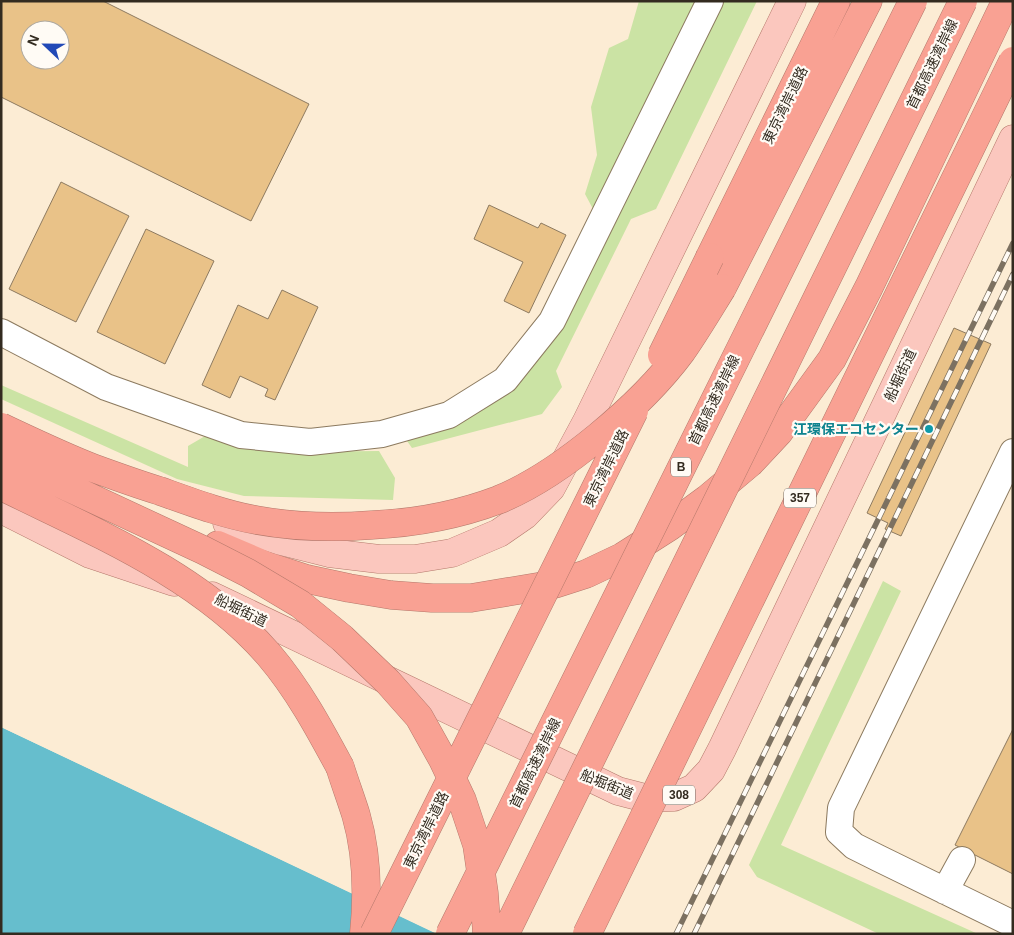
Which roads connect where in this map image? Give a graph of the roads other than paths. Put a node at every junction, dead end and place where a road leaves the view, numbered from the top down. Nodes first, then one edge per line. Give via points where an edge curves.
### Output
1 (710, 1) edge
2 (792, 1) edge
3 (836, 1) edge
4 (868, 1) edge
5 (913, 1) edge
6 (963, 1) edge
7 (1006, 1) edge
8 (1013, 62) edge
9 (1013, 139) edge
10 (1, 332) edge
11 (1, 418) edge
12 (1, 427) edge
13 (1, 449) edge
14 (1013, 452) edge
15 (1, 456) edge
16 (1, 486) edge
17 (1, 509) edge
18 (962, 860) dead end
19 (945, 891) junction
20 (1013, 924) edge
21 (364, 934) edge
22 (374, 934) edge
23 (450, 934) edge
24 (487, 934) edge
25 (505, 934) edge
26 (587, 934) edge

1 - 10 lane via 552,321 506,380 449,415 382,434 310,442 241,435 106,387
2 - 11 main road via 587,421 551,488 525,515 499,533 452,553 415,559 379,560 329,553 198,514
3 - 22 highway, 東京湾岸道路, bridge
4 - 12 highway, bridge via 722,288 681,352 622,415 583,447 539,480 499,500 423,520 355,526 289,525 213,510 91,468
5 - 23 highway, 首都高速湾岸線 / B, bridge
6 - 25 highway, 首都高速湾岸線, bridge
7 - 13 highway, bridge via 869,287 832,359 806,397 780,432 750,463 707,499 622,557 586,574 555,584 471,598 399,596 349,588 267,566
8 - 26 highway, 357, bridge
9 - 17 main road, 船堀街道 / 308 via 711,770 694,788 674,797 645,798 618,791 199,590 90,554
14 - 19 lane via 841,808 839,832 854,846
15 - 24 highway, bridge via 248,573 300,604 388,682 419,717 462,800 477,845
16 - 21 highway, bridge via 187,583 229,616 269,655 315,720 340,767 356,816 363,854 367,903
18 - 19 lane
19 - 20 lane

